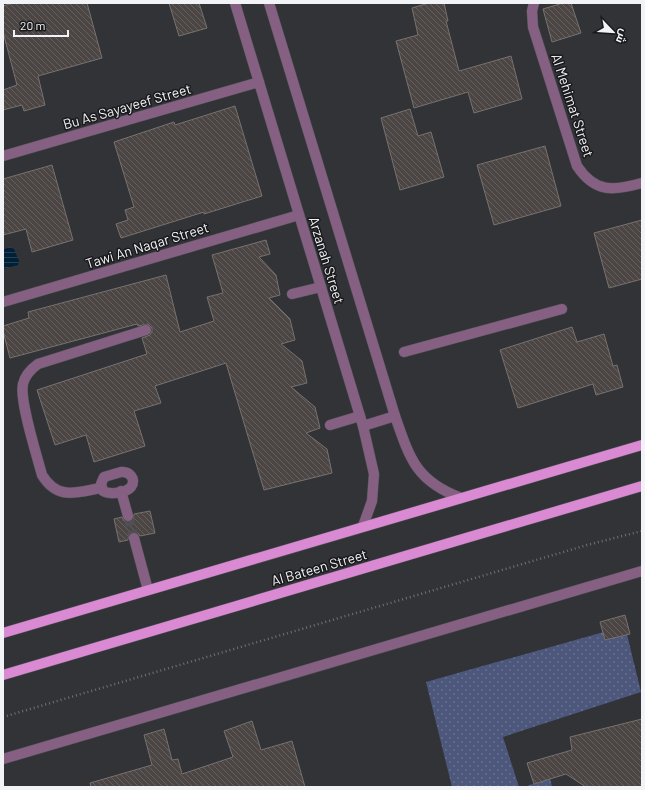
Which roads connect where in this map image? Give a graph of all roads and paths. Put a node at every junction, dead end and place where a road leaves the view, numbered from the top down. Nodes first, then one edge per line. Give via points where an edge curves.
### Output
1 (235, 3) edge
2 (269, 3) edge
3 (534, 3) edge
4 (259, 82) junction
5 (3, 156) edge
6 (642, 183) edge
7 (299, 215) junction
8 (321, 287) junction
9 (292, 294) dead end
10 (3, 302) edge
11 (562, 308) dead end
12 (146, 330) dead end
13 (404, 352) dead end
14 (360, 416) junction
15 (395, 416) junction
16 (330, 425) dead end
17 (363, 426) junction
18 (642, 445) edge
19 (642, 486) edge
20 (101, 488) junction
21 (121, 491) junction
22 (461, 498) junction
23 (128, 516) tunnel mouth
24 (363, 526) junction
25 (642, 531) edge
26 (134, 538) tunnel mouth
27 (642, 571) edge
28 (148, 590) junction
29 (3, 633) edge
30 (3, 675) edge
31 (3, 717) edge
32 (3, 759) edge

1 - 4 street, Arzanah Street
2 - 15 street, Arzanah Street
3 - 6 street, Al Mehimat Street via 533,27 577,166 589,180 605,188 623,188
4 - 5 street, Bu As Sayayeef Street
4 - 7 street, Arzanah Street
7 - 8 street, Arzanah Street
7 - 10 street, Tawi An Naqar Street
8 - 9 street
8 - 14 street, Arzanah Street
11 - 13 street
12 - 20 street via 38,364 31,369 23,383 22,398 46,482 51,487 70,494
14 - 16 street
14 - 17 street, Arzanah Street
15 - 17 street
15 - 22 street, Arzanah Street via 412,461 421,474 446,492
17 - 24 street, Arzanah Street via 374,474 372,501
18 - 22 main road, Al Bateen Street
19 - 30 main road, Al Bateen Street
20 - 21 street via 107,493
20 - 21 street via 104,477 125,472 131,476 133,483 128,489
21 - 23 street
22 - 24 main road, Al Bateen Street
24 - 28 main road, Al Bateen Street
25 - 31 path
26 - 28 street
27 - 32 street
28 - 29 main road, Al Bateen Street

